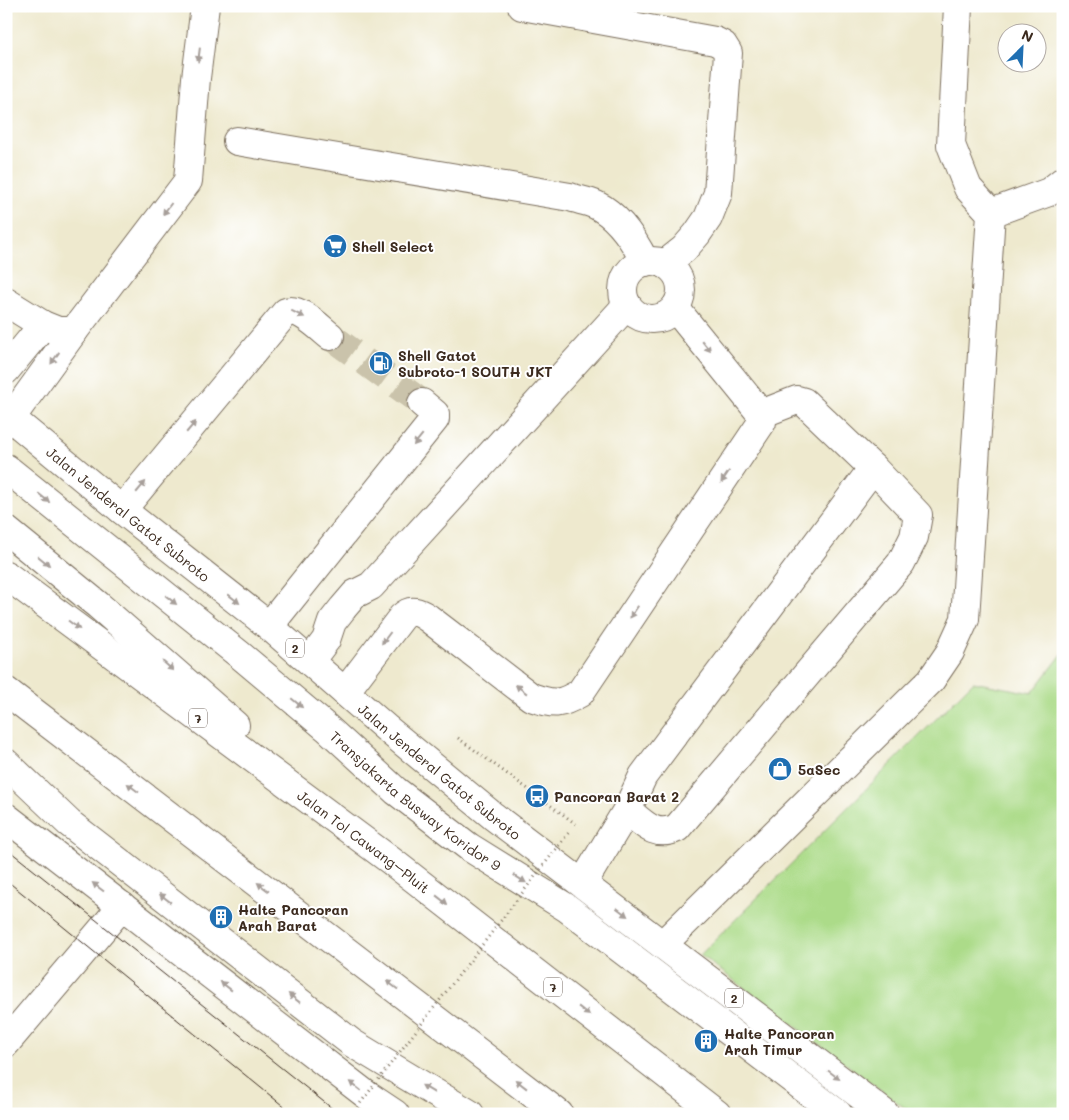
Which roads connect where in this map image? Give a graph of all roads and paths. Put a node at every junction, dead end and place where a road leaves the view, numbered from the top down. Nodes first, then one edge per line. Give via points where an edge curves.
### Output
1 (205, 6) edge
2 (522, 6) edge
3 (958, 6) edge
4 (554, 9) edge
5 (237, 141) dead end
6 (1063, 181) edge
7 (991, 213) junction
8 (655, 263) junction
9 (6, 302) edge
10 (627, 305) junction
11 (676, 308) junction
12 (43, 325) junction
13 (74, 331) junction
14 (330, 336) tunnel mouth
15 (6, 370) edge
16 (422, 404) tunnel mouth
17 (761, 414) junction
18 (9, 416) edge
19 (6, 468) edge
20 (873, 468) junction
21 (122, 510) junction
22 (6, 530) edge
23 (6, 576) edge
24 (269, 626) junction
25 (310, 661) junction
26 (6, 691) edge
27 (345, 692) junction
28 (6, 763) edge
29 (6, 787) edge
30 (627, 810) junction
31 (6, 817) edge
32 (69, 823) junction
33 (570, 831) dead end
34 (390, 860) junction
35 (583, 883) junction
36 (122, 906) junction
37 (663, 944) junction
38 (6, 1044) edge
39 (360, 1114) edge
40 (395, 1114) edge
41 (470, 1114) edge
42 (560, 1114) edge
43 (717, 1114) edge
44 (838, 1114) edge
45 (885, 1114) edge

1 -> 13 main road via 188,180
2 - 4 main road
3 - 7 main road via 951,145 968,188
4 - 8 main road via 715,41 728,53 718,193 697,234 684,248
5 - 8 main road via 596,205 614,216
6 - 7 main road via 1049,192
7 - 37 main road via 965,619 950,652 931,680
8 - 10 main road via 636,265 629,271 624,279 623,297
8 - 11 main road via 675,272 681,296
9 - 12 main road
10 - 11 main road via 641,318 650,319 660,318
10 - 25 main road via 371,586 366,602 354,617 342,631 326,640
11 -> 17 main road
12 - 13 main road via 58,331
12 - 15 main road
13 -> 18 main road
21 -> 14 main road via 286,312 298,311
16 -> 24 main road via 435,414 435,419
17 - 20 main road via 797,400 804,402
17 -> 27 main road via 762,422 580,693 567,701 549,704 531,697 420,612 414,611 402,617
18 - 21 main road, Jalan Jenderal Gatot Subroto / 2
19 -> 44 main road, Transjakarta Busway Koridor 9 via 240,655 396,791 469,847 567,908
20 - 30 main road via 643,776
20 - 30 main road via 918,515 914,537 901,563 677,828 667,833 657,832
21 -> 24 main road, Jalan Jenderal Gatot Subroto / 2
22 -> 34 main road via 98,605
23 -> 34 main road, Jalan Tol Cawang–Pluit / 7
24 - 25 main road, Jalan Jenderal Gatot Subroto / 2
25 - 27 main road, Jalan Jenderal Gatot Subroto / 2
42 -> 26 main road
27 - 35 main road, Jalan Jenderal Gatot Subroto / 2 via 494,816
28 - 32 main road
29 - 32 main road
30 - 35 main road
36 -> 31 main road
41 -> 32 main road via 352,1043
33 - 39 path, bridge via 355,1110
34 -> 43 main road, Jalan Tol Cawang–Pluit / 7
35 -> 37 main road, Jalan Jenderal Gatot Subroto / 2
36 - 38 main road
40 -> 36 main road
37 -> 45 main road, Jalan Jenderal Gatot Subroto / 2

